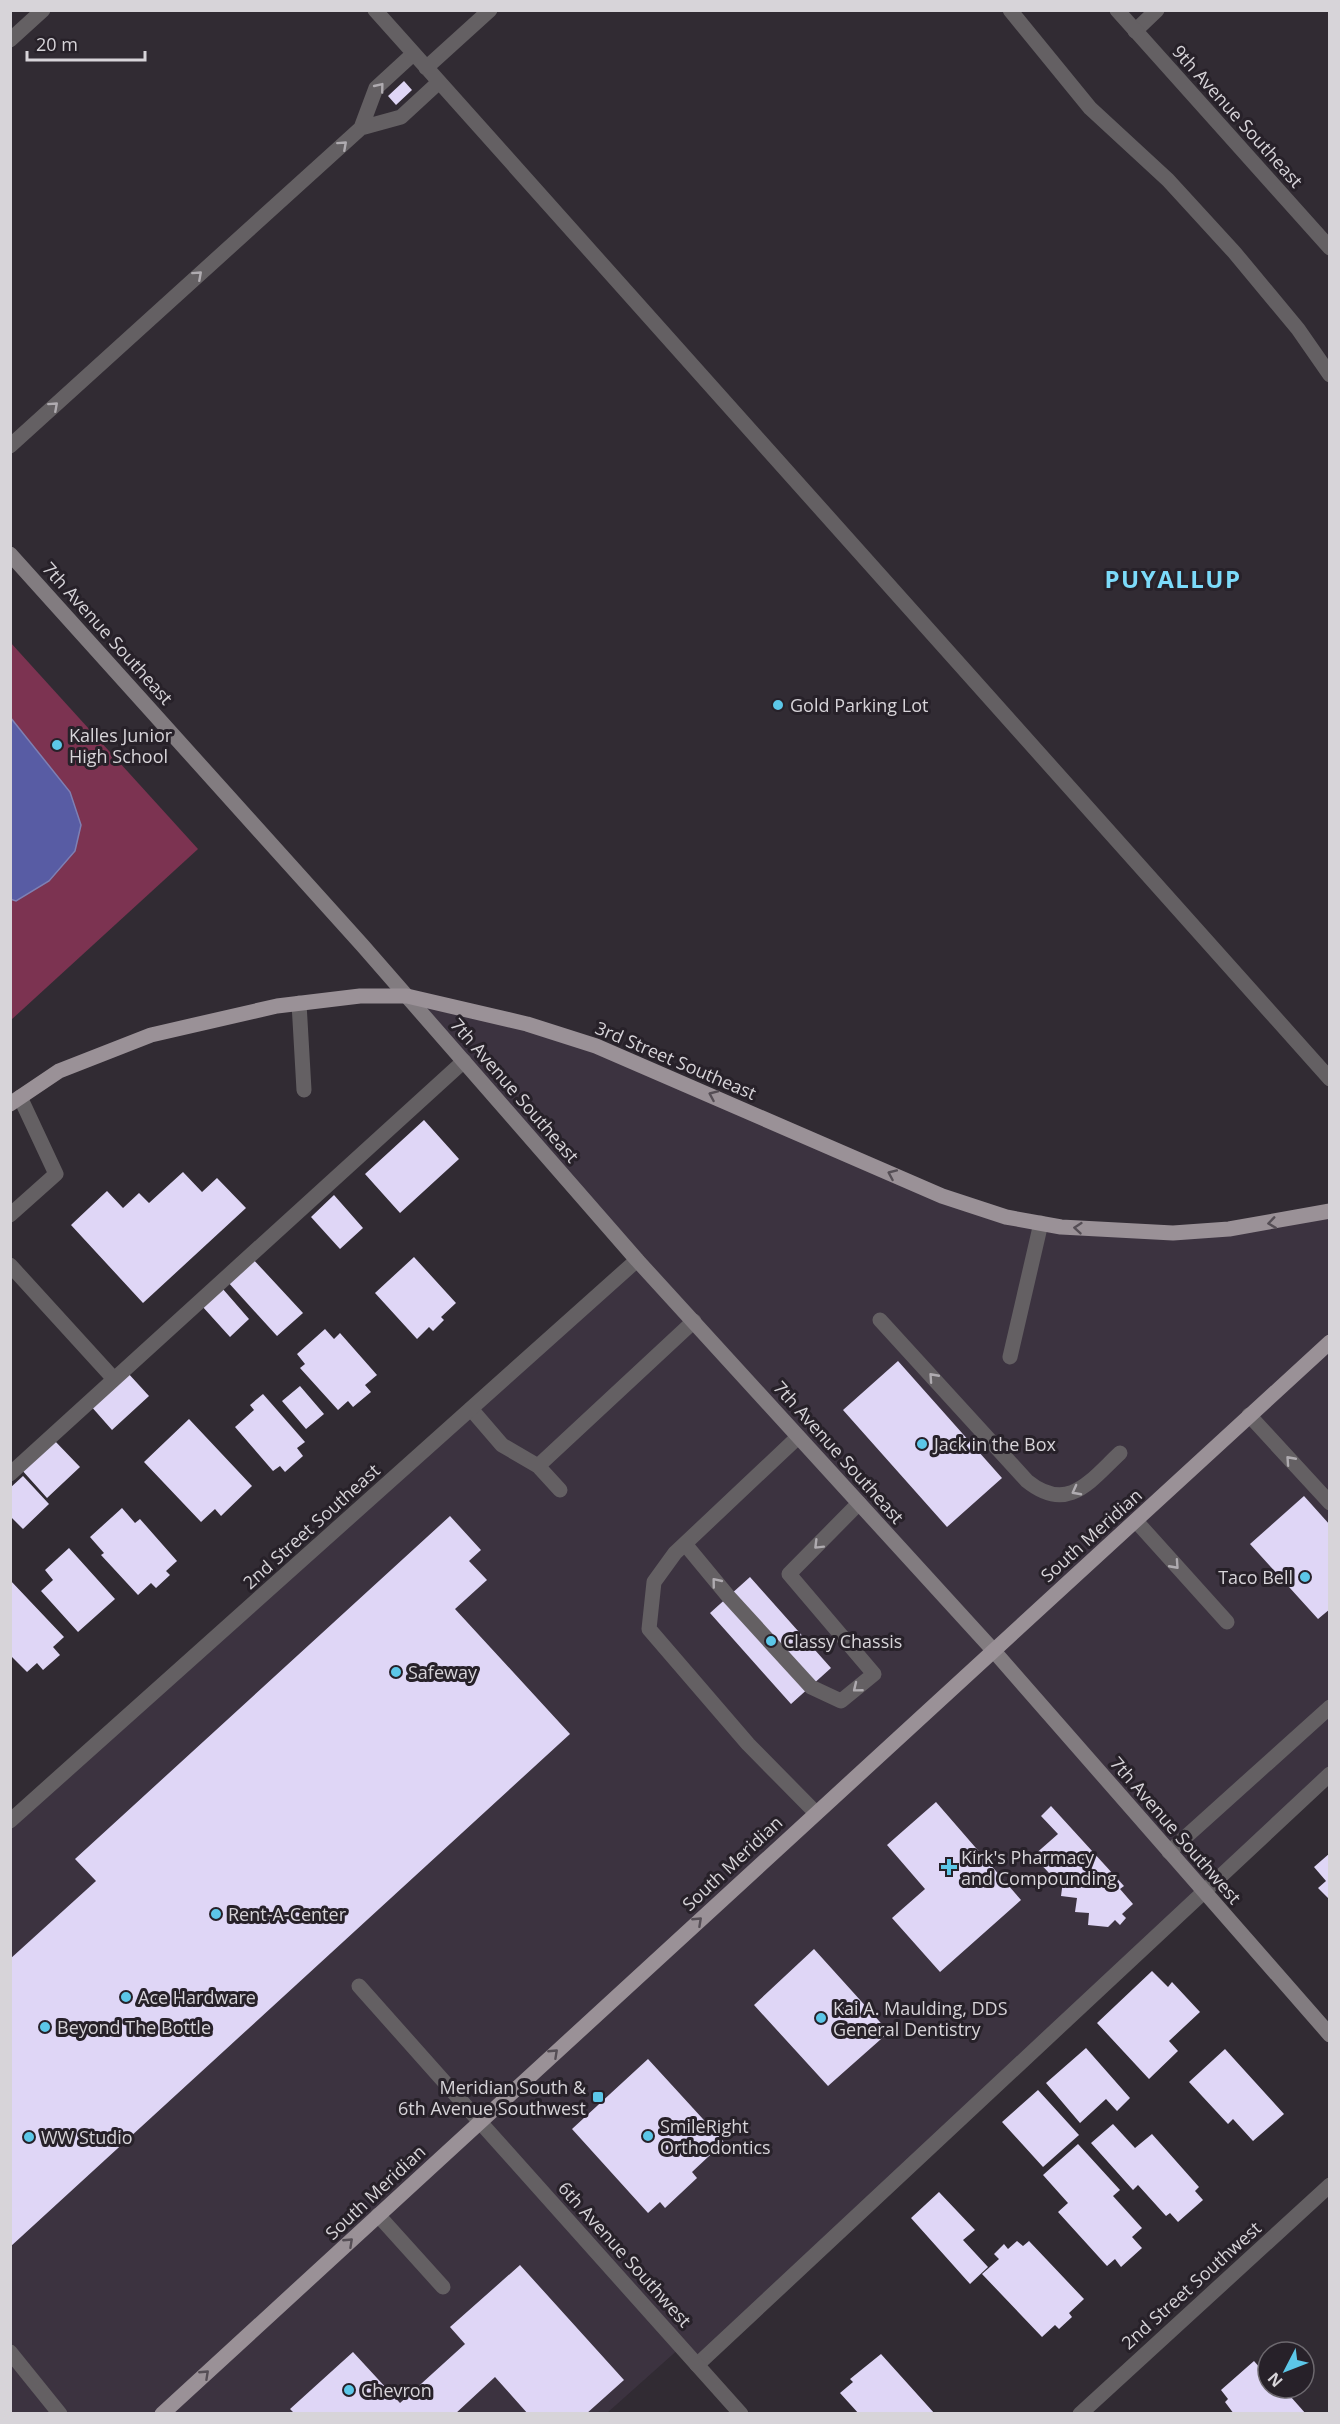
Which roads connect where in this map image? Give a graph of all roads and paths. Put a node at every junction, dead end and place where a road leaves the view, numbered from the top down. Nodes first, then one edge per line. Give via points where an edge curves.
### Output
1 (43, 10) edge
2 (375, 10) edge
3 (490, 10) edge
4 (1010, 10) edge
5 (1117, 10) edge
6 (1157, 10) edge
7 (1135, 31) junction
8 (10, 40) edge
9 (414, 54) junction
10 (426, 68) junction
11 (439, 82) junction
12 (361, 128) junction
13 (1329, 248) edge
14 (1329, 375) edge
15 (10, 446) edge
16 (10, 554) edge
17 (407, 996) junction
18 (299, 1003) junction
19 (464, 1062) junction
20 (1329, 1079) edge
21 (304, 1090) dead end
22 (15, 1101) edge
23 (1329, 1211) edge
24 (10, 1215) edge
25 (1041, 1223) junction
26 (638, 1260) junction
27 (10, 1265) edge
28 (880, 1320) dead end
29 (694, 1322) junction
30 (1329, 1342) edge
31 (1010, 1357) dead end
32 (114, 1379) junction
33 (471, 1409) junction
34 (1249, 1415) junction
35 (798, 1437) junction
36 (1120, 1453) dead end
37 (538, 1466) junction
38 (10, 1474) edge
39 (560, 1490) dead end
40 (859, 1503) junction
41 (1329, 1503) edge
42 (1136, 1521) junction
43 (685, 1544) junction
44 (1227, 1622) dead end
45 (993, 1650) junction
46 (1329, 1707) edge
47 (1329, 1774) edge
48 (816, 1813) junction
49 (10, 1821) edge
50 (1169, 1852) junction
51 (1204, 1892) junction
52 (359, 1986) dead end
53 (1329, 2035) edge
54 (480, 2122) junction
55 (1329, 2185) edge
56 (378, 2215) junction
57 (443, 2288) dead end
58 (10, 2352) edge
59 (697, 2365) junction
60 (60, 2414) edge
61 (162, 2414) edge
62 (741, 2414) edge
63 (1080, 2414) edge

1 - 8 street
2 - 9 street
3 - 10 street
4 - 14 street via 1090,108 1168,180 1234,252 1298,328
5 - 7 street, 9th Avenue Southeast
6 - 7 street
7 - 13 street, 9th Avenue Southeast
9 - 10 street
12 -> 9 street via 376,88
10 - 11 street
11 - 12 street via 401,117
11 - 20 street
15 -> 12 street
16 - 17 street, 7th Avenue Southeast
17 - 18 main road, 3rd Street Southeast via 360,996
17 - 19 street, 7th Avenue Southeast
25 -> 17 main road, 3rd Street Southeast via 1006,1217 942,1196 596,1046 527,1024
18 - 21 street
18 - 22 main road, 3rd Street Southeast via 152,1035 59,1071
19 - 26 street, 7th Avenue Southeast
19 - 32 street
22 - 24 street via 56,1174
23 -> 25 main road, 3rd Street Southeast via 1229,1229 1173,1233 1117,1232
25 - 31 street
26 - 29 street, 7th Avenue Southeast
26 - 33 street, 2nd Street Southeast
27 - 32 street
36 -> 28 street via 1076,1492 1061,1497 1039,1491
29 - 35 street, 7th Avenue Southeast
29 - 37 street
30 - 34 main road, South Meridian
32 - 38 street
33 - 37 street via 502,1445
33 - 49 street, 2nd Street Southeast
41 -> 34 street
34 - 42 main road, South Meridian
35 - 40 street, 7th Avenue Southeast
35 - 43 street
37 - 39 street
40 -> 43 street via 789,1574 874,1674 841,1701 811,1687
40 - 45 street, 7th Avenue Southeast
42 -> 44 street
42 - 45 main road, South Meridian
43 - 48 street via 654,1582 649,1629 748,1744
45 - 48 main road, South Meridian
45 - 50 street, 7th Avenue Southwest
46 - 50 street
47 - 51 street
54 -> 48 main road, South Meridian
50 - 51 street, 7th Avenue Southwest
51 - 53 street, 7th Avenue Southwest
51 - 59 street
52 - 54 street, 6th Avenue Southwest
54 - 56 main road, South Meridian
54 - 59 street, 6th Avenue Southwest
55 - 63 street, 2nd Street Southwest
56 - 57 street
61 -> 56 main road, South Meridian
58 - 60 street
59 - 62 street, 6th Avenue Southwest

